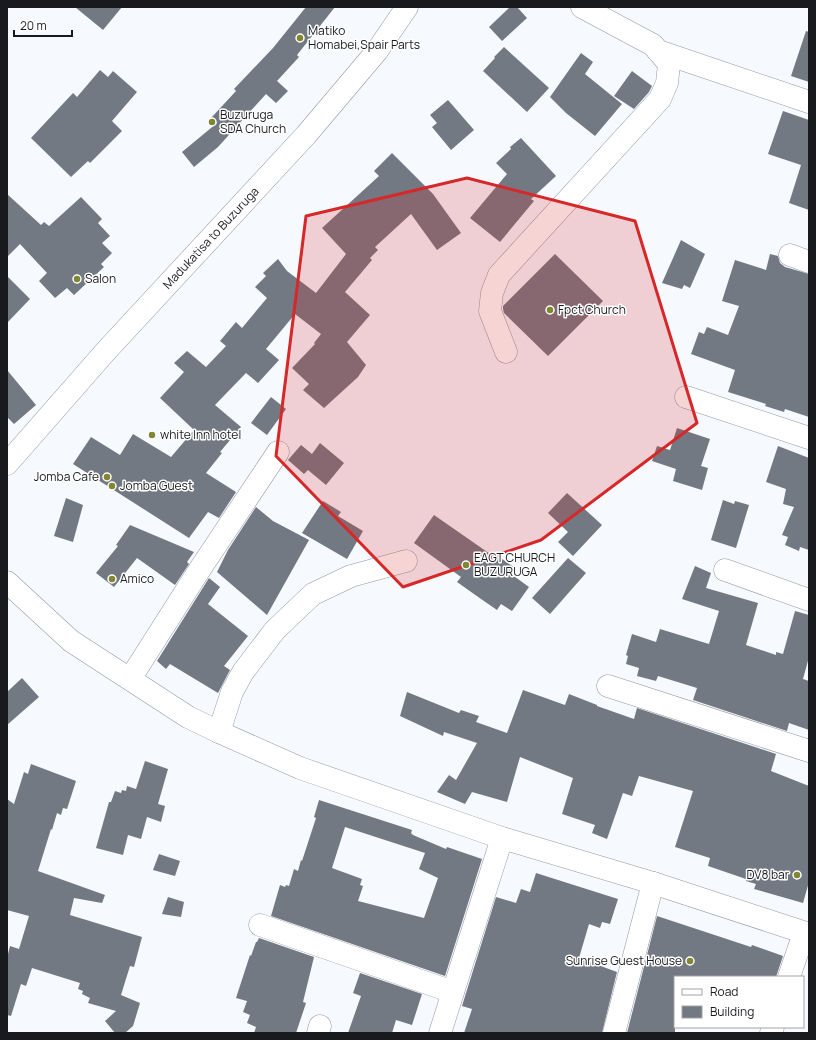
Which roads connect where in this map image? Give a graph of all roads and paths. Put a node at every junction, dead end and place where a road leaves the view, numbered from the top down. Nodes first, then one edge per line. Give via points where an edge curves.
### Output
1 (407, 7) edge
2 (582, 7) edge
3 (658, 51) junction
4 (809, 102) edge
5 (506, 352) dead end
6 (686, 397) dead end
7 (809, 438) edge
8 (278, 452) dead end
9 (7, 464) edge
10 (406, 561) dead end
11 (725, 570) dead end
12 (7, 582) edge
13 (809, 600) edge
14 (130, 679) junction
15 (608, 686) dead end
16 (219, 732) junction
17 (809, 752) edge
18 (502, 838) junction
19 (653, 883) junction
20 (260, 925) dead end
21 (807, 933) edge
22 (790, 976) edge
23 (453, 992) junction
24 (440, 1033) edge
25 (614, 1033) edge

1 - 9 street, Madukatisa to Buzuruga via 377,51 306,135 106,352
2 - 3 street via 653,45
3 - 4 street
3 - 5 street via 668,64 667,83 660,99 499,275 492,293 490,311
6 - 7 street
8 - 14 street
10 - 16 street via 351,576 313,594 275,630 243,672 232,692
11 - 13 street
12 - 14 street via 71,641
14 - 16 street via 188,716
15 - 17 street
16 - 18 street via 300,768
18 - 19 street
18 - 23 street
19 - 21 street
19 - 25 street
20 - 23 street
21 - 22 street
23 - 24 street

